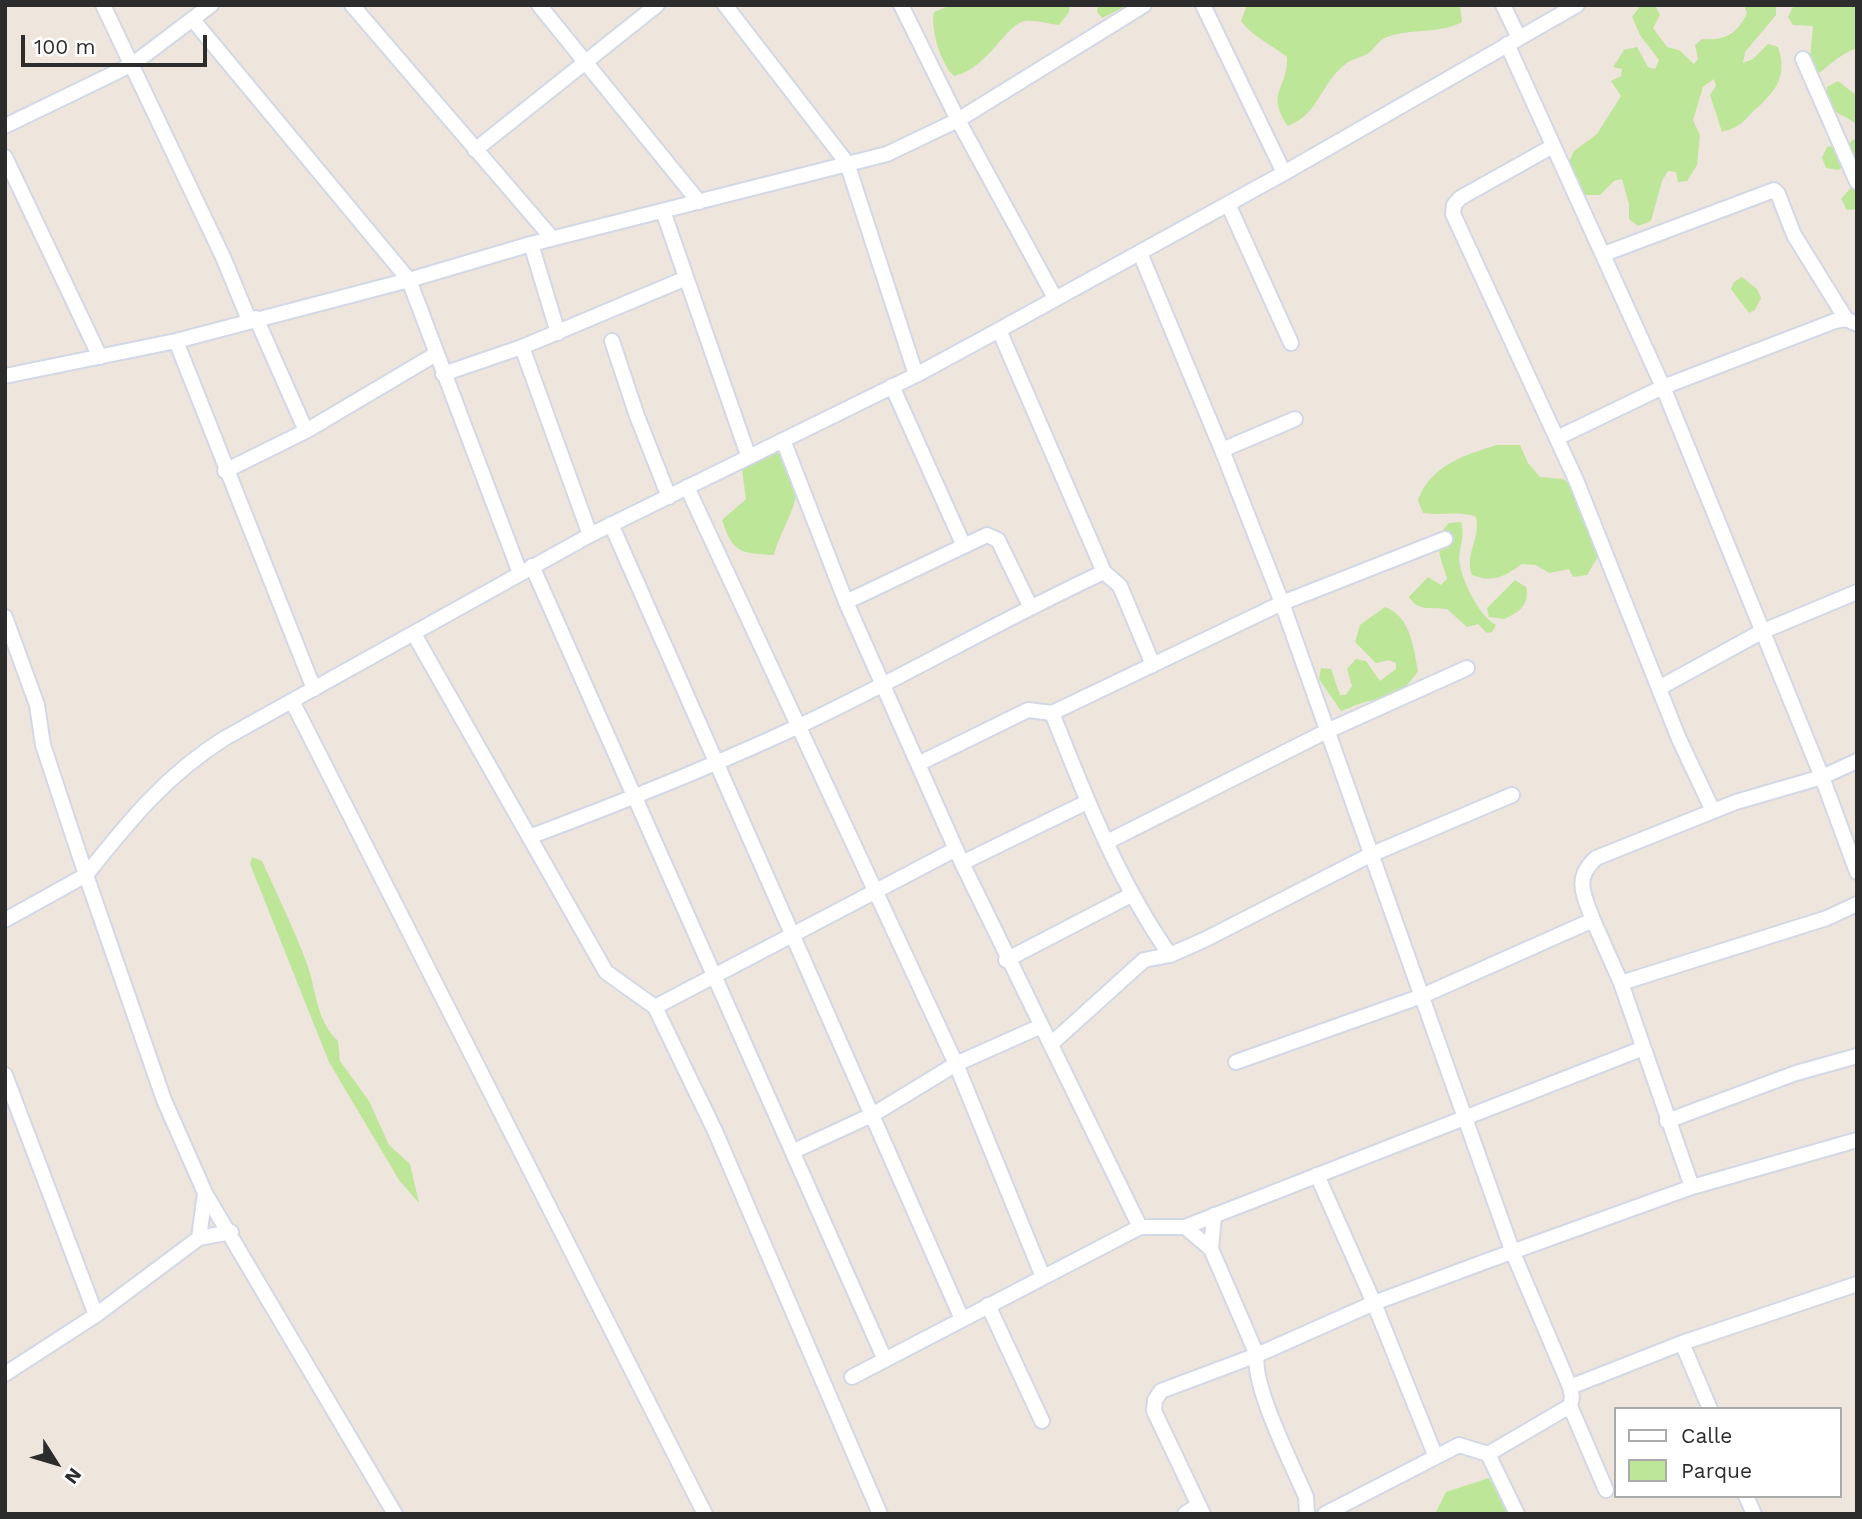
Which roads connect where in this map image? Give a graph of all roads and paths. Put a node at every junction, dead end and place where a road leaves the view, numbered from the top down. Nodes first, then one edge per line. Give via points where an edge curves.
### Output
1 (103, 5) edge
2 (211, 5) edge
3 (352, 5) edge
4 (539, 5) edge
5 (657, 5) edge
6 (725, 5) edge
7 (901, 5) edge
8 (1144, 5) edge
9 (1203, 5) edge
10 (1503, 5) edge
11 (1577, 5) edge
12 (193, 20) junction
13 (1513, 40) junction
14 (1802, 59) dead end
15 (586, 61) junction
16 (133, 64) junction
17 (958, 120) junction
18 (5, 126) edge
19 (1553, 146) junction
20 (475, 150) junction
21 (5, 157) edge
22 (847, 163) junction
23 (1284, 173) junction
24 (1857, 182) edge
25 (699, 202) junction
26 (1228, 204) junction
27 (663, 211) junction
28 (552, 238) junction
29 (531, 244) junction
30 (1140, 253) junction
31 (1604, 254) junction
32 (684, 279) junction
33 (409, 281) junction
34 (1055, 298) junction
35 (253, 319) junction
36 (1851, 322) edge
37 (999, 330) junction
38 (558, 333) junction
39 (176, 341) junction
40 (612, 341) dead end
41 (1291, 343) dead end
42 (522, 347) junction
43 (436, 354) junction
44 (100, 356) junction
45 (443, 374) junction
46 (916, 375) junction
47 (5, 376) edge
48 (892, 386) junction
49 (1664, 387) junction
50 (1295, 419) dead end
51 (306, 430) junction
52 (1557, 438) junction
53 (783, 439) junction
54 (1222, 450) junction
55 (748, 455) junction
56 (225, 471) junction
57 (687, 487) junction
58 (669, 497) junction
59 (611, 524) junction
60 (590, 535) junction
61 (1445, 539) dead end
62 (963, 544) junction
63 (526, 570) junction
64 (1104, 572) junction
65 (1857, 592) edge
66 (846, 602) junction
67 (1282, 603) junction
68 (1030, 606) junction
69 (5, 617) edge
70 (1761, 632) junction
71 (414, 634) junction
72 (1153, 665) junction
73 (1467, 668) dead end
74 (883, 682) junction
75 (1659, 688) junction
76 (314, 689) junction
77 (292, 701) junction
78 (1052, 713) junction
79 (801, 725) junction
80 (1325, 732) junction
81 (718, 761) junction
82 (1857, 761) edge
83 (919, 763) junction
84 (1822, 776) junction
85 (1512, 795) dead end
86 (634, 798) junction
87 (1087, 802) junction
88 (1713, 811) junction
89 (529, 838) junction
90 (1107, 842) junction
91 (1370, 855) junction
92 (959, 856) junction
93 (1857, 872) edge
94 (86, 874) junction
95 (877, 891) junction
96 (1131, 895) junction
97 (1857, 904) edge
98 (5, 920) edge
99 (1593, 920) junction
100 (794, 935) junction
101 (1170, 955) junction
102 (1006, 960) junction
103 (715, 977) junction
104 (1621, 983) junction
105 (1422, 996) junction
106 (655, 1007) junction
107 (1040, 1027) junction
108 (1051, 1044) junction
109 (1641, 1049) junction
110 (1857, 1056) edge
111 (1236, 1062) dead end
112 (956, 1064) junction
113 (5, 1075) edge
114 (874, 1114) junction
115 (1468, 1118) junction
116 (1667, 1121) junction
117 (1857, 1140) edge
118 (794, 1151) junction
119 (1317, 1174) junction
120 (1692, 1188) junction
121 (205, 1193) junction
122 (1214, 1216) junction
123 (1140, 1227) junction
124 (1185, 1227) junction
125 (231, 1232) junction
126 (199, 1238) junction
127 (1211, 1249) junction
128 (1513, 1252) junction
129 (1043, 1277) junction
130 (1857, 1284) edge
131 (1374, 1303) junction
132 (988, 1306) junction
133 (96, 1315) junction
134 (962, 1319) junction
135 (1682, 1343) junction
136 (1257, 1355) junction
137 (885, 1360) junction
138 (5, 1374) edge
139 (852, 1377) dead end
140 (1570, 1387) junction
141 (1570, 1405) junction
142 (1709, 1407) edge
143 (1042, 1421) dead end
144 (1488, 1454) junction
145 (1435, 1455) junction
146 (1606, 1490) dead end
147 (1747, 1498) edge
148 (1201, 1509) edge
149 (395, 1514) edge
150 (705, 1514) edge
151 (880, 1514) edge
152 (1185, 1514) edge
153 (1307, 1514) edge
154 (1325, 1514) edge
155 (1517, 1514) edge
156 (1754, 1514) edge

1 - 16 street
2 - 12 street
3 - 20 street
4 - 15 street
5 - 15 street
6 - 22 street
7 - 17 street
8 - 17 street
9 - 23 street
10 - 13 street
11 - 13 street
12 - 16 street
12 - 33 street
13 - 19 street
13 - 23 street
14 - 24 street
15 - 20 street
15 - 25 street
16 - 18 street
16 - 35 street
17 - 22 street via 887,154
17 - 34 street
19 - 31 street
19 - 52 street via 1460,198 1453,214
20 - 28 street
21 - 44 street
22 - 25 street
22 - 46 street
23 - 26 street
25 - 27 street
26 - 30 street
26 - 41 street
27 - 28 street
27 - 32 street
28 - 29 street
29 - 33 street
29 - 38 street
30 - 34 street
30 - 54 street
31 - 36 street via 1774,190 1794,235
31 - 49 street
32 - 38 street
32 - 55 street
33 - 35 street
33 - 43 street
34 - 37 street
35 - 39 street
35 - 51 street
36 - 49 street
37 - 46 street
37 - 64 street
38 - 42 street
39 - 44 street
39 - 56 street
40 - 58 street
42 - 45 street
42 - 60 street
43 - 45 street
43 - 51 street
44 - 47 street
45 - 63 street
46 - 48 street
48 - 53 street
48 - 62 street
49 - 52 street
49 - 70 street
50 - 54 street
51 - 56 street
52 - 75 street
53 - 55 street
53 - 66 street
54 - 67 street
55 - 57 street
56 - 76 street
57 - 58 street
57 - 79 street
58 - 59 street
59 - 60 street
59 - 81 street
60 - 63 street
61 - 67 street
62 - 66 street
62 - 68 street via 987,535 998,540
63 - 71 street
63 - 86 street
64 - 68 street
64 - 72 street via 1120,586
65 - 70 street
66 - 74 street
67 - 72 street
67 - 80 street
68 - 74 street
69 - 94 street via 37,705 43,745
70 - 75 street
70 - 84 street
71 - 76 street
71 - 89 street
72 - 78 street
73 - 80 street
74 - 79 street
74 - 83 street
75 - 88 street
76 - 77 street
77 - 94 street via 204,751 143,803
77 - 150 street
78 - 83 street via 1028,710
78 - 87 street
79 - 81 street
79 - 95 street
80 - 90 street
80 - 91 street
81 - 86 street
81 - 100 street
82 - 84 street
83 - 92 street
84 - 88 street
84 - 93 street
85 - 91 street
86 - 89 street
86 - 103 street
87 - 90 street
87 - 92 street
88 - 99 street via 1596,858 1580,881
89 - 106 street via 606,972
90 - 96 street
91 - 101 street
91 - 105 street
92 - 95 street
92 - 102 street
94 - 98 street
94 - 121 street via 164,1100
95 - 100 street
95 - 112 street
96 - 101 street
96 - 102 street
97 - 104 street via 1771,937
99 - 104 street
99 - 105 street
100 - 103 street
100 - 114 street
101 - 108 street via 1144,960
102 - 107 street
103 - 106 street
103 - 118 street
104 - 109 street
105 - 111 street
105 - 115 street
106 - 151 street via 715,1131
107 - 108 street
107 - 112 street
108 - 123 street
109 - 115 street
109 - 116 street
110 - 116 street via 1796,1073
112 - 114 street
112 - 129 street
113 - 133 street
114 - 118 street
114 - 134 street
115 - 119 street
115 - 128 street
116 - 120 street
117 - 120 street
118 - 137 street
119 - 122 street
119 - 131 street
120 - 128 street
121 - 125 street
121 - 126 street
122 - 124 street
122 - 127 street
123 - 124 street
123 - 129 street
124 - 127 street
125 - 126 street
125 - 149 street
126 - 133 street
127 - 136 street
128 - 131 street
128 - 140 street
129 - 132 street
130 - 135 street
131 - 136 street
131 - 145 street
132 - 134 street
132 - 143 street
133 - 138 street
134 - 137 street
135 - 140 street
135 - 142 street
136 - 148 street via 1161,1391 1155,1400 1154,1411
136 - 153 street via 1255,1371 1265,1403 1306,1497
137 - 139 street
140 - 141 street
141 - 144 street
141 - 146 street
144 - 145 street via 1459,1446
144 - 155 street
145 - 154 street
147 - 156 street
148 - 152 street

